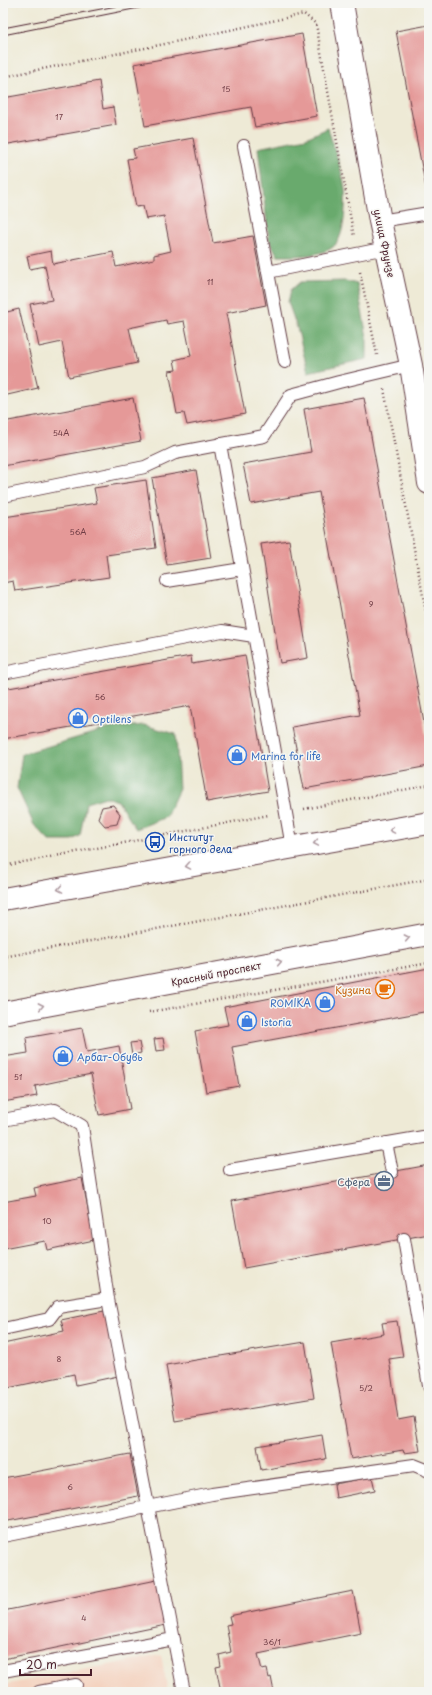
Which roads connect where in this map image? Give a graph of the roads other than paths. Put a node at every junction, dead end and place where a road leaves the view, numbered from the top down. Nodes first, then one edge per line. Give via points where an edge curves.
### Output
1 (342, 3) edge
2 (244, 146) dead end
3 (429, 213) edge
4 (380, 222) junction
5 (386, 248) junction
6 (268, 272) junction
7 (285, 362) dead end
8 (411, 365) junction
9 (220, 444) junction
10 (429, 480) edge
11 (3, 496) edge
12 (242, 569) junction
13 (166, 581) dead end
14 (254, 636) junction
15 (3, 673) edge
16 (429, 823) edge
17 (292, 847) junction
18 (3, 899) edge
19 (429, 934) edge
20 (3, 1013) edge
21 (3, 1120) edge
22 (429, 1136) edge
23 (386, 1143) junction
24 (230, 1170) dead end
25 (392, 1172) dead end
26 (404, 1238) dead end
27 (108, 1299) junction
28 (3, 1329) edge
29 (429, 1386) edge
30 (429, 1470) edge
31 (148, 1507) junction
32 (3, 1536) edge
33 (174, 1639) junction
34 (3, 1671) edge
35 (76, 1686) dead end
36 (39, 1692) edge
37 (184, 1692) edge

1 - 4 main road, улица Фрунзе
2 - 6 lane
3 - 4 lane
4 - 5 main road, улица Фрунзе
5 - 6 lane
5 - 8 main road, улица Фрунзе
6 - 7 lane
8 - 9 lane via 291,395 264,436
8 - 10 main road, улица Фрунзе
9 - 11 lane via 175,453 145,467
9 - 12 lane
12 - 13 lane
12 - 14 lane
14 - 15 lane via 222,630
14 - 17 lane
16 -> 17 main road
17 -> 18 main road
20 -> 19 main road, Красный проспект
21 - 27 lane via 55,1110 82,1126
22 - 23 lane
23 - 24 lane
23 - 25 lane
26 - 29 lane
27 - 28 lane via 58,1307 49,1319
27 - 31 lane
30 - 31 lane via 414,1465 212,1494
31 - 32 lane
31 - 33 lane
33 - 34 lane
33 - 37 lane
35 - 36 lane

